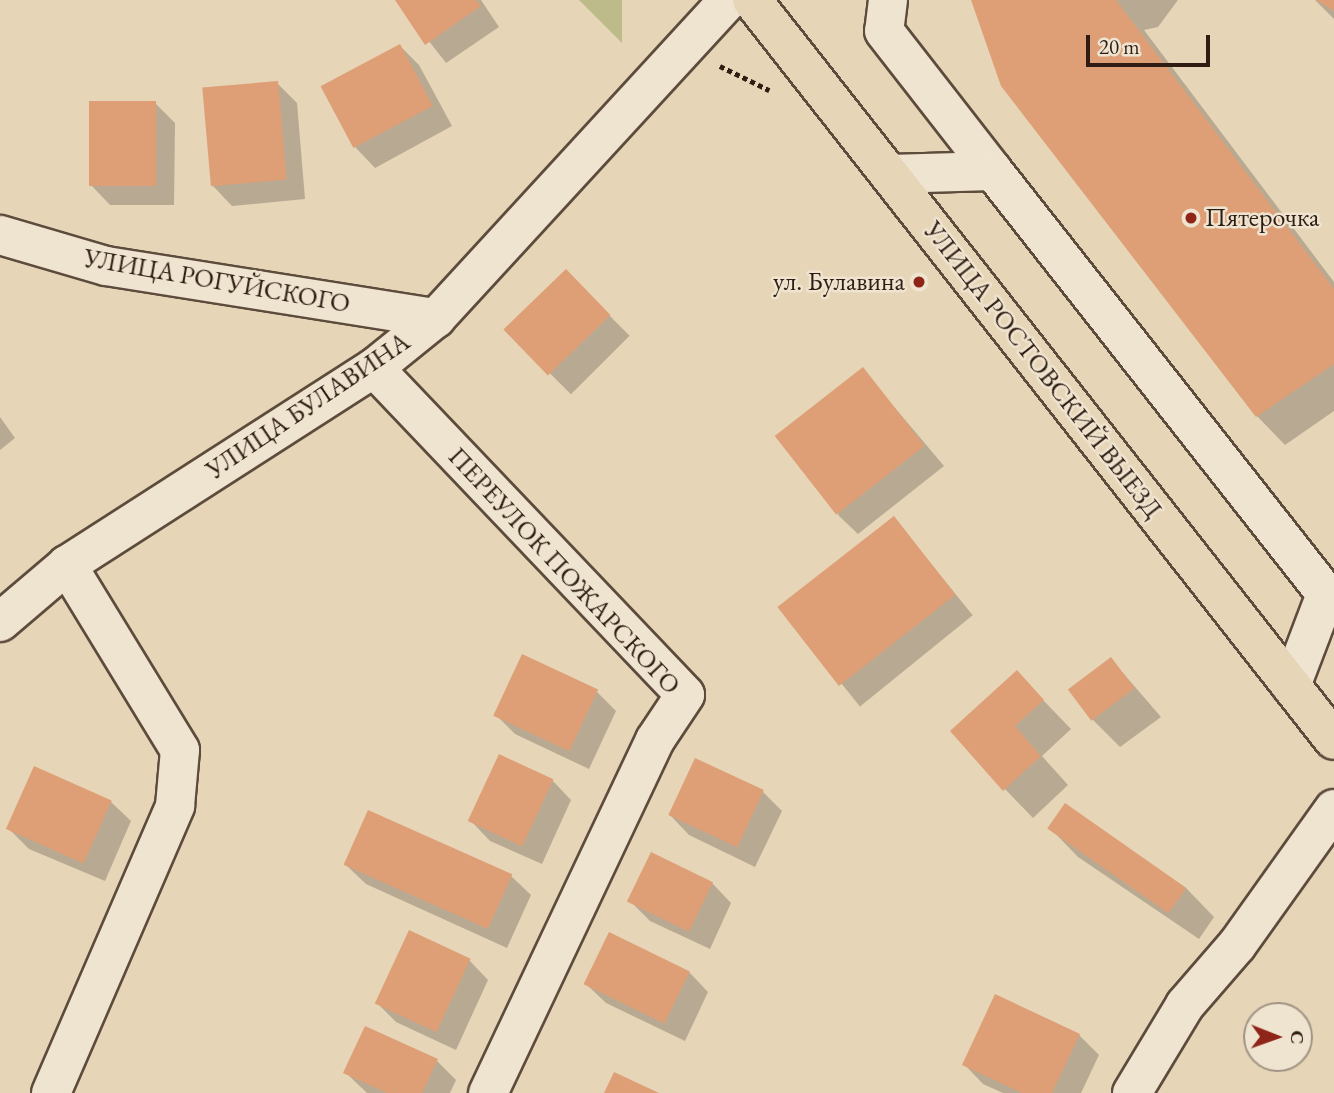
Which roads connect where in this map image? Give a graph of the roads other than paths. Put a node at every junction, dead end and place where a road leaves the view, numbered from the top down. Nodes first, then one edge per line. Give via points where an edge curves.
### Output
1 (728, 0) edge
2 (752, 0) edge
3 (888, 0) edge
4 (993, 171) junction
5 (889, 174) junction
6 (0, 234) edge
7 (436, 318) junction
8 (374, 368) junction
9 (67, 565) junction
10 (0, 622) edge
11 (1291, 686) junction
12 (1334, 740) edge
13 (1334, 809) edge
14 (51, 1093) edge
15 (488, 1093) edge
16 (1132, 1093) edge

1 - 7 street, УЛИЦА БУЛАВИНА
2 - 5 main road, УЛИЦА РОСТОВСКИЙ ВЫЕЗД
3 - 4 street via 884,31
4 - 5 street
4 - 11 street via 1326,594
5 - 11 main road, УЛИЦА РОСТОВСКИЙ ВЫЕЗД
6 - 7 street, УЛИЦА РОГУЙСКОГО via 106,266
7 - 8 street, УЛИЦА БУЛАВИНА
8 - 9 street, УЛИЦА БУЛАВИНА
8 - 15 street, ПЕРЕУЛОК ПОЖАРСКОГО via 685,695 655,740
9 - 10 street, УЛИЦА БУЛАВИНА
9 - 14 street via 180,750 175,806
11 - 12 main road, УЛИЦА РОСТОВСКИЙ ВЫЕЗД
13 - 16 street via 1237,945 1185,1004

